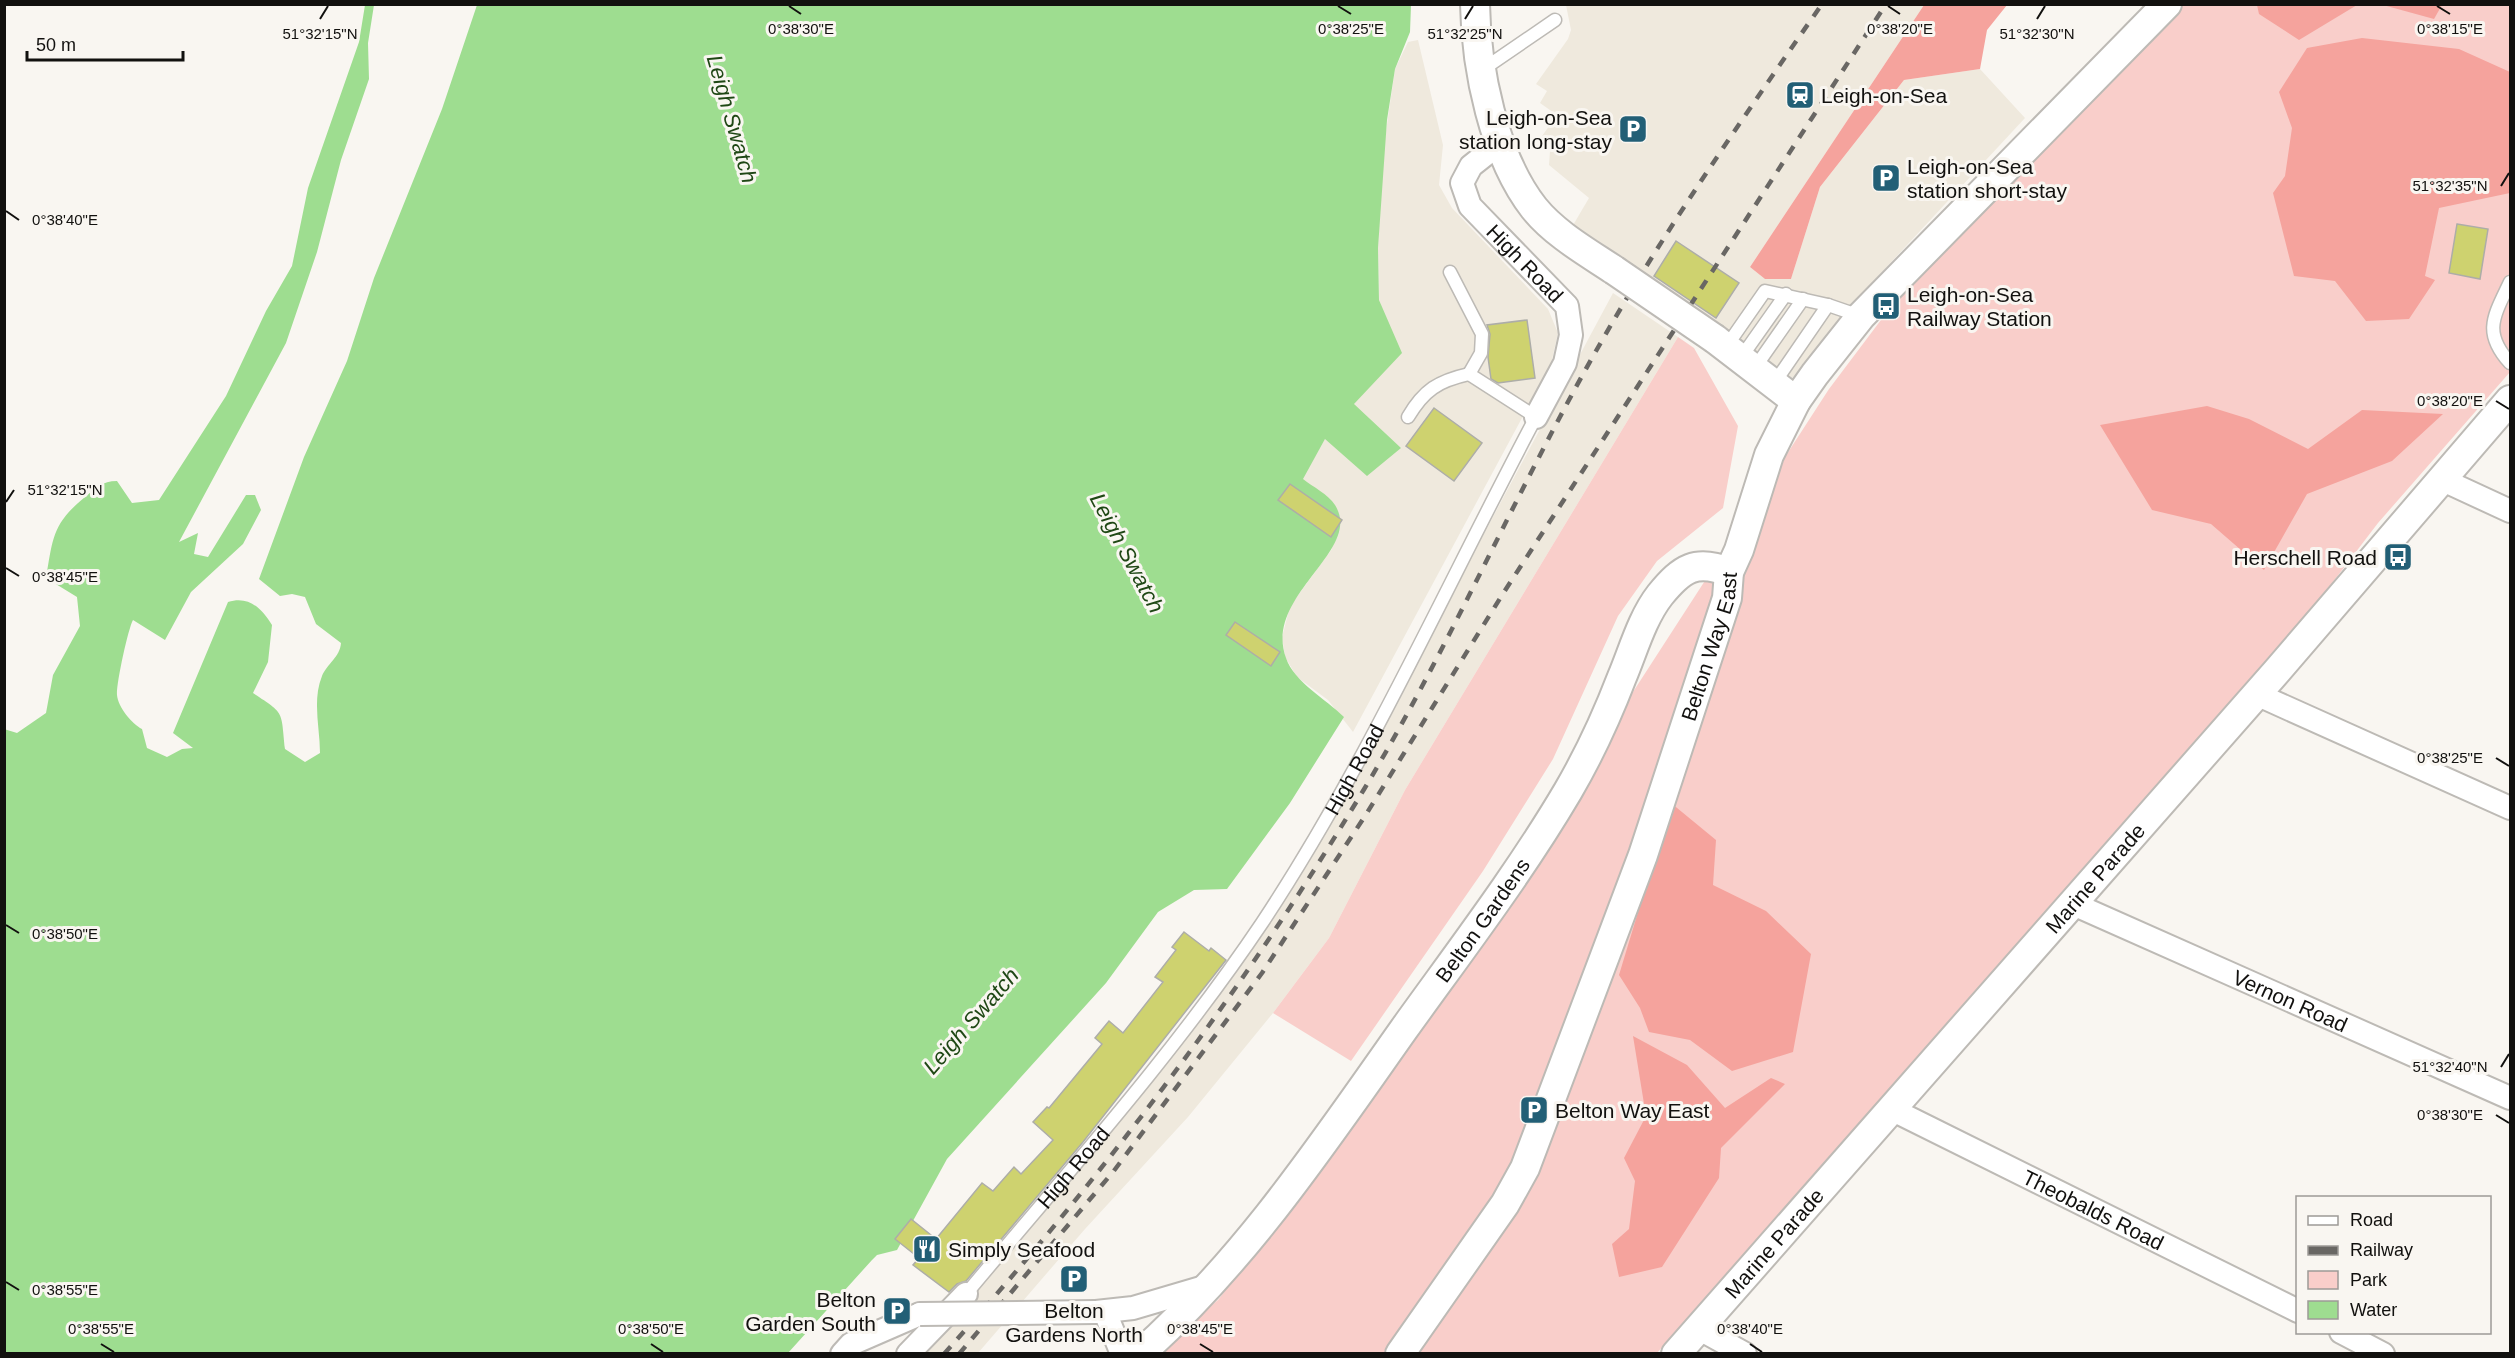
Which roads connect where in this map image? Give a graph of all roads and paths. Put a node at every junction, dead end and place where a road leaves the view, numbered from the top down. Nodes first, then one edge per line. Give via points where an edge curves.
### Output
1 (1475, 4) edge
2 (2166, 4) edge
3 (1555, 20) dead end
4 (1482, 70) junction
5 (1500, 143) junction
6 (1450, 272) dead end
7 (2511, 282) edge
8 (1786, 294) junction
9 (1803, 299) junction
10 (1828, 305) junction
11 (1861, 316) junction
12 (1742, 360) junction
13 (2511, 363) edge
14 (1469, 374) junction
15 (2511, 400) edge
16 (1796, 401) junction
17 (1408, 417) dead end
18 (1536, 417) junction
19 (2443, 480) junction
20 (2511, 511) edge
21 (1729, 572) junction
22 (2259, 692) junction
23 (2511, 808) edge
24 (2071, 903) junction
25 (2511, 1098) edge
26 (1891, 1109) junction
27 (1211, 1285) junction
28 (966, 1294) joint
29 (2296, 1310) edge
30 (1101, 1312) junction
31 (1698, 1328) junction
32 (2345, 1334) edge
33 (842, 1353) edge
34 (908, 1353) edge
35 (1122, 1353) edge
36 (1140, 1353) edge
37 (1400, 1353) edge
38 (1676, 1353) edge
39 (1745, 1353) edge
40 (2383, 1353) edge

1 - 4 street
2 - 11 street, Belton Way East
3 - 4 lane
4 - 5 street
5 - 12 street, bridge via 1535,209 1571,241
5 - 18 street, High Road via 1471,165 1462,183 1470,207 1567,306 1571,335 1565,363
6 - 14 lane via 1482,334 1481,353
7 - 13 lane via 2493,318 2492,329 2498,349
8 - 9 lane
8 - 12 lane
8 - 12 lane via 1765,291
9 - 10 lane
9 - 12 lane
10 - 11 lane
10 - 12 lane
11 - 16 street, Belton Way East
12 - 16 street
14 - 17 lane via 1453,378 1421,396
14 - 18 lane
15 - 19 street, Marine Parade
16 - 21 street, Belton Way East via 1769,455
18 - 28 lane, High Road via 1395,692 1263,920 1206,1004
19 - 20 street
19 - 22 street, Marine Parade
21 - 27 street, Belton Gardens via 1708,564 1699,565 1681,575 1658,598 1604,720 1555,811 1311,1160 1265,1223
21 - 37 street, Belton Way East via 1727,598 1643,855 1540,1133 1505,1204
22 - 23 street
22 - 24 street, Marine Parade
24 - 25 street, Vernon Road
24 - 26 street, Marine Parade
26 - 29 street, Theobalds Road
26 - 31 street, Marine Parade
27 - 30 street via 1133,1308
27 - 36 street
28 - 34 street, High Road
30 - 33 street, bridge via 920,1314 851,1344
30 - 35 street
31 - 38 street, Marine Parade
31 - 39 street
32 - 40 street

